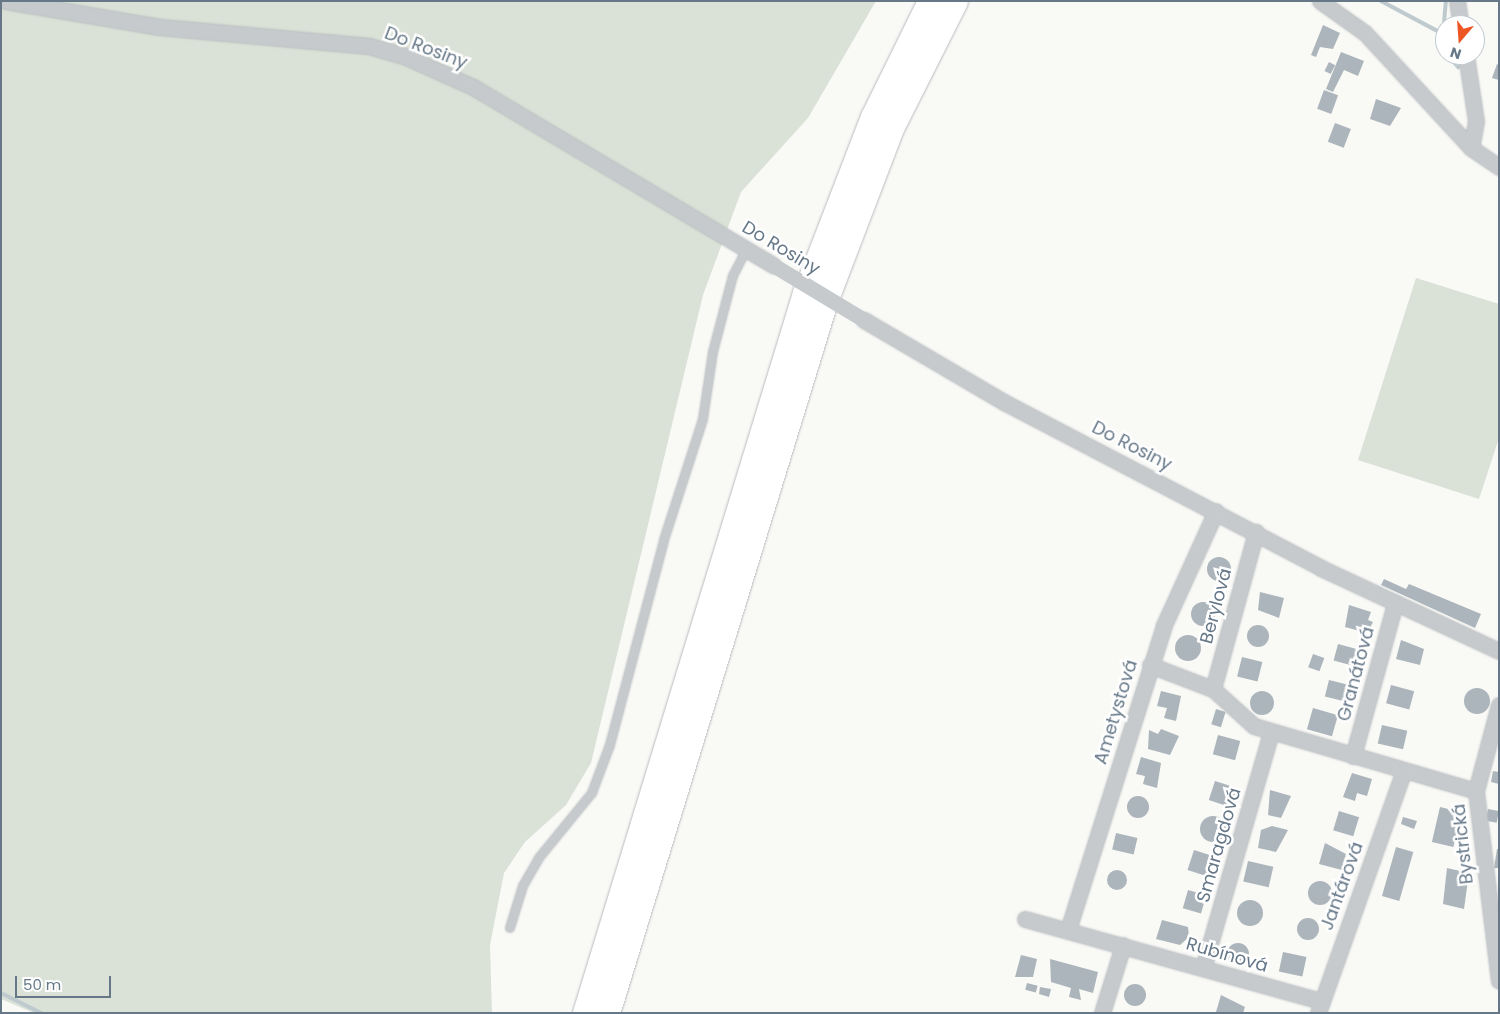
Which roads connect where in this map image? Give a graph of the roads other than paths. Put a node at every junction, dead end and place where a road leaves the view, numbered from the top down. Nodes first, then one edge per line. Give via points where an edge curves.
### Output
1 (6, 1) edge
2 (930, 1) edge
3 (955, 1) edge
4 (1320, 1) edge
5 (1457, 1) edge
6 (1459, 15) edge
7 (1467, 65) edge
8 (1471, 148) junction
9 (1499, 167) edge
10 (747, 249) junction
11 (1216, 511) junction
12 (1256, 532) junction
13 (1395, 603) junction
14 (1499, 651) edge
15 (1150, 665) junction
16 (1213, 689) junction
17 (1499, 705) edge
18 (1271, 732) junction
19 (1353, 756) junction
20 (1403, 773) junction
21 (1476, 791) junction
22 (1025, 919) dead end
23 (510, 928) dead end
24 (1068, 930) junction
25 (1122, 946) junction
26 (1203, 968) junction
27 (1499, 981) edge
28 (1320, 1007) edge
29 (585, 1013) edge
30 (607, 1013) edge
31 (1102, 1013) edge

1 - 10 street, Do Rosiny via 160,27 342,42 404,56 473,87
2 - 29 highway via 869,126 805,293
3 - 30 highway via 888,134 825,301
4 - 8 street via 1392,58
5 - 6 street
7 - 8 street via 1476,122
8 - 9 street
10 - 11 street, Do Rosiny, bridge via 1004,402
10 - 23 lane via 733,276 713,352 703,419 664,540 610,745 592,793 539,858 523,886
11 - 12 street, Do Rosiny
11 - 15 street, Ametystová
12 - 13 street, Do Rosiny
12 - 16 street, Berylová
13 - 14 street, Do Rosiny
13 - 19 street, Granátová
15 - 16 street
15 - 24 street, Ametystová
16 - 18 street via 1254,726
17 - 21 street, Bystrická
18 - 19 street
18 - 26 street, Smaragdová
19 - 20 street
20 - 21 street
20 - 28 street, Jantárová
21 - 27 street, Bystrická
22 - 24 street, Rubínová
24 - 25 street, Rubínová
25 - 26 street, Rubínová
25 - 31 street
26 - 28 street, Rubínová

